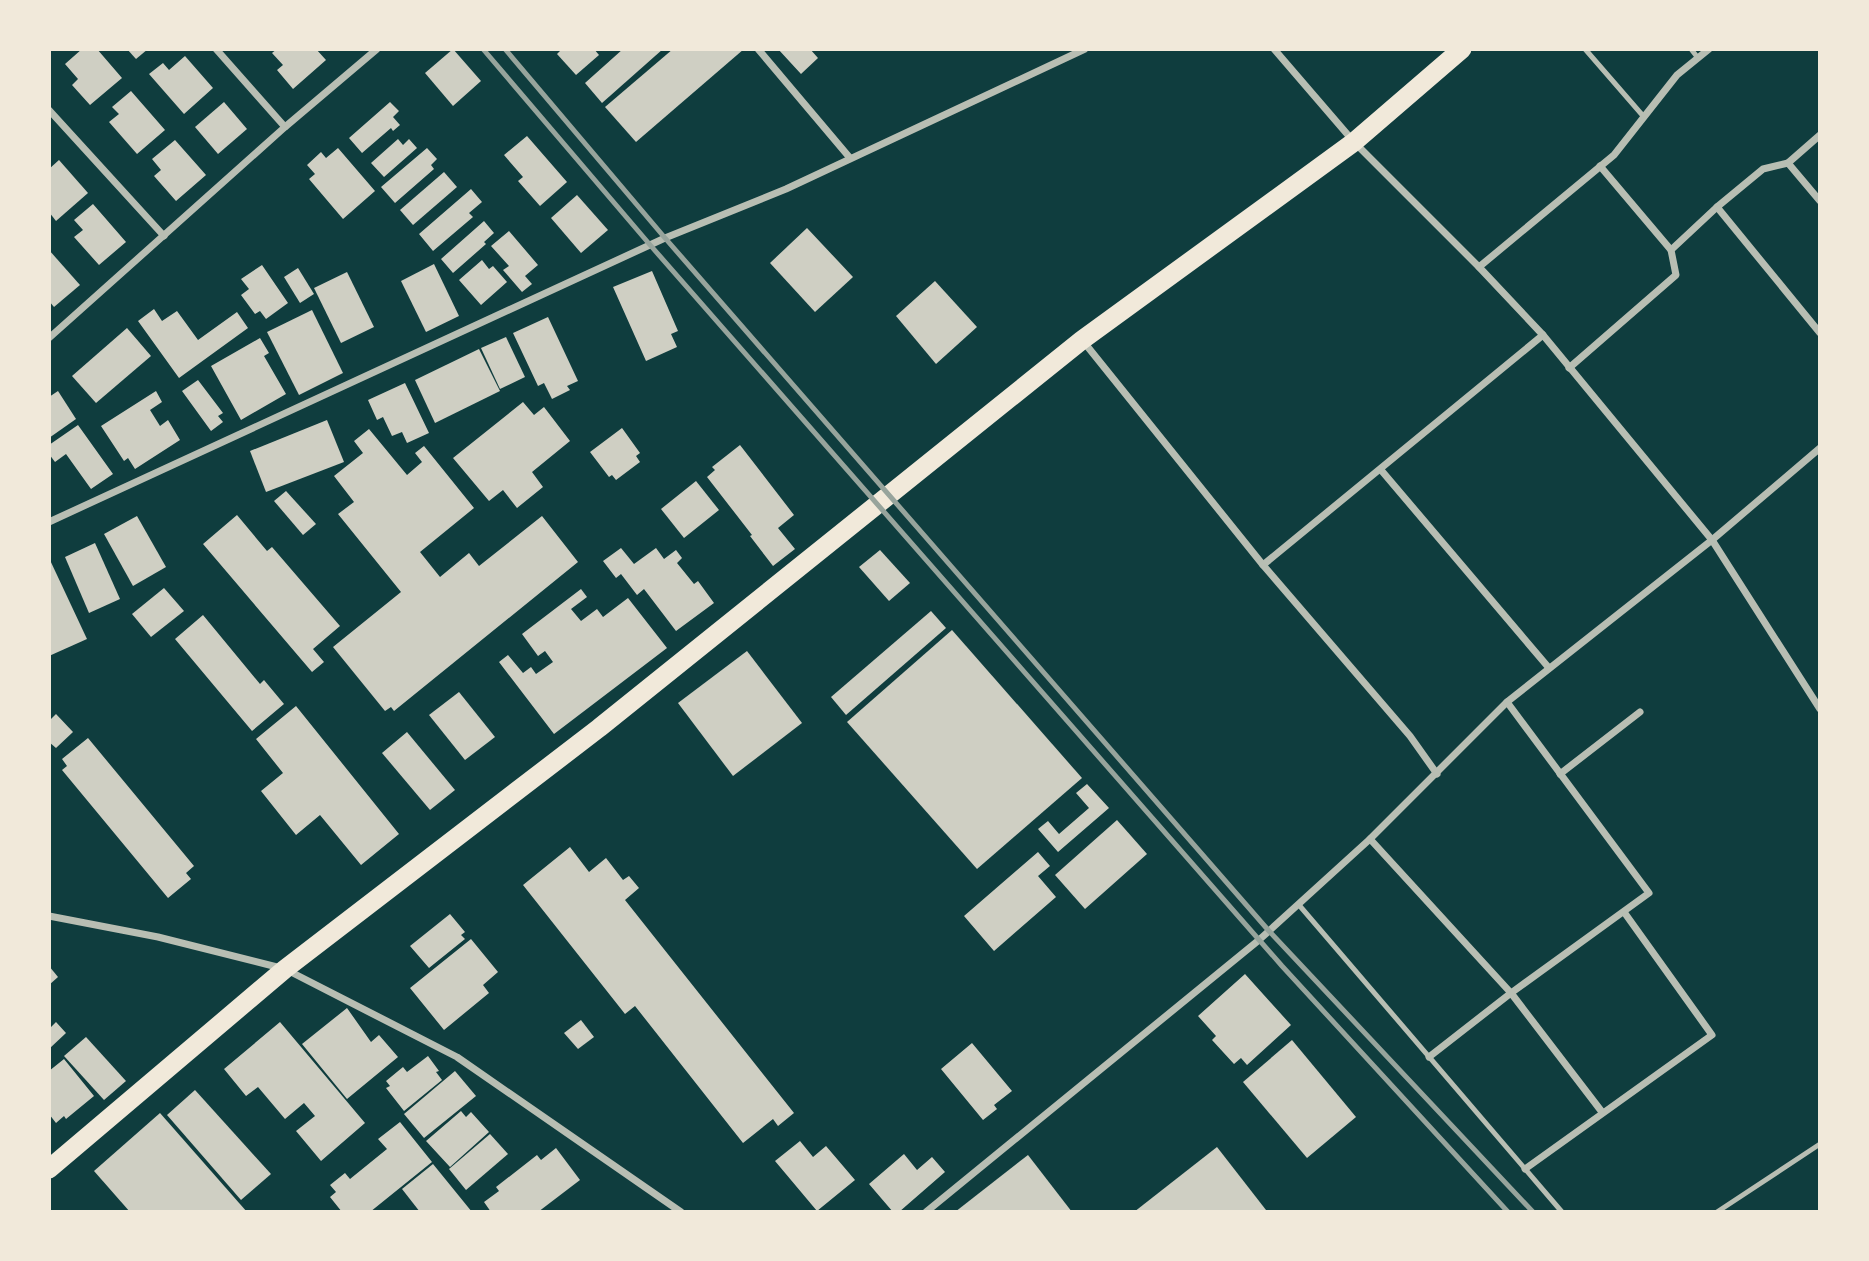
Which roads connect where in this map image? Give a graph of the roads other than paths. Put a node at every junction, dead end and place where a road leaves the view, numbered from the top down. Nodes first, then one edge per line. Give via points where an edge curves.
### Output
1 (216, 49) edge
2 (377, 49) edge
3 (758, 49) edge
4 (1086, 49) edge
5 (1274, 49) edge
6 (1462, 49) edge
7 (1586, 49) edge
8 (1691, 49) edge
9 (1709, 49) edge
10 (1698, 58) junction
11 (49, 110) edge
12 (1644, 117) junction
13 (285, 127) junction
14 (1820, 135) edge
15 (1354, 142) junction
16 (850, 158) junction
17 (1788, 163) junction
18 (1600, 166) junction
19 (1820, 201) edge
20 (1717, 208) junction
21 (164, 236) junction
22 (1671, 250) junction
23 (1479, 267) junction
24 (1820, 333) edge
25 (1543, 335) junction
26 (49, 338) edge
27 (1082, 340) junction
28 (1569, 368) junction
29 (1820, 448) edge
30 (1381, 470) junction
31 (49, 522) edge
32 (1712, 540) junction
33 (1263, 565) junction
34 (1549, 668) junction
35 (1507, 702) junction
36 (1820, 709) edge
37 (1640, 712) dead end
38 (1437, 774) junction
39 (1560, 774) junction
40 (1370, 839) junction
41 (1298, 905) junction
42 (1624, 912) junction
43 (49, 916) edge
44 (285, 969) junction
45 (1511, 993) junction
46 (1429, 1057) junction
47 (1602, 1112) junction
48 (1820, 1144) edge
49 (49, 1169) edge
50 (1525, 1169) junction
51 (681, 1212) edge
52 (926, 1212) edge
53 (1562, 1212) edge
54 (1717, 1212) edge

1 - 13 street
2 - 13 street
3 - 16 street
4 - 16 street
5 - 15 street
6 - 15 highway
7 - 12 lane
8 - 10 lane
9 - 10 street
10 - 12 street
11 - 21 street
12 - 18 street
13 - 21 street
14 - 17 street
15 - 23 street
15 - 27 highway
16 - 31 street via 665,238
17 - 19 street
17 - 20 street via 1763,169
18 - 22 street
18 - 23 street
20 - 22 street
20 - 24 street
21 - 26 street
22 - 28 street via 1676,275
23 - 25 street
25 - 28 street
25 - 30 street
27 - 33 street
27 - 44 highway via 599,728
28 - 32 street
29 - 32 street
30 - 33 street
30 - 34 street
32 - 34 street
32 - 36 street
33 - 38 street via 1410,736
34 - 35 street
35 - 38 street
35 - 39 street
37 - 39 street
38 - 40 street
39 - 42 street via 1649,893
40 - 41 street
40 - 45 street
41 - 46 lane
41 - 52 street
42 - 45 street
42 - 47 street via 1712,1035
43 - 44 street
44 - 49 highway
44 - 51 street via 457,1057
45 - 46 street
45 - 47 street
46 - 50 lane
47 - 50 street
48 - 54 lane
50 - 53 lane

